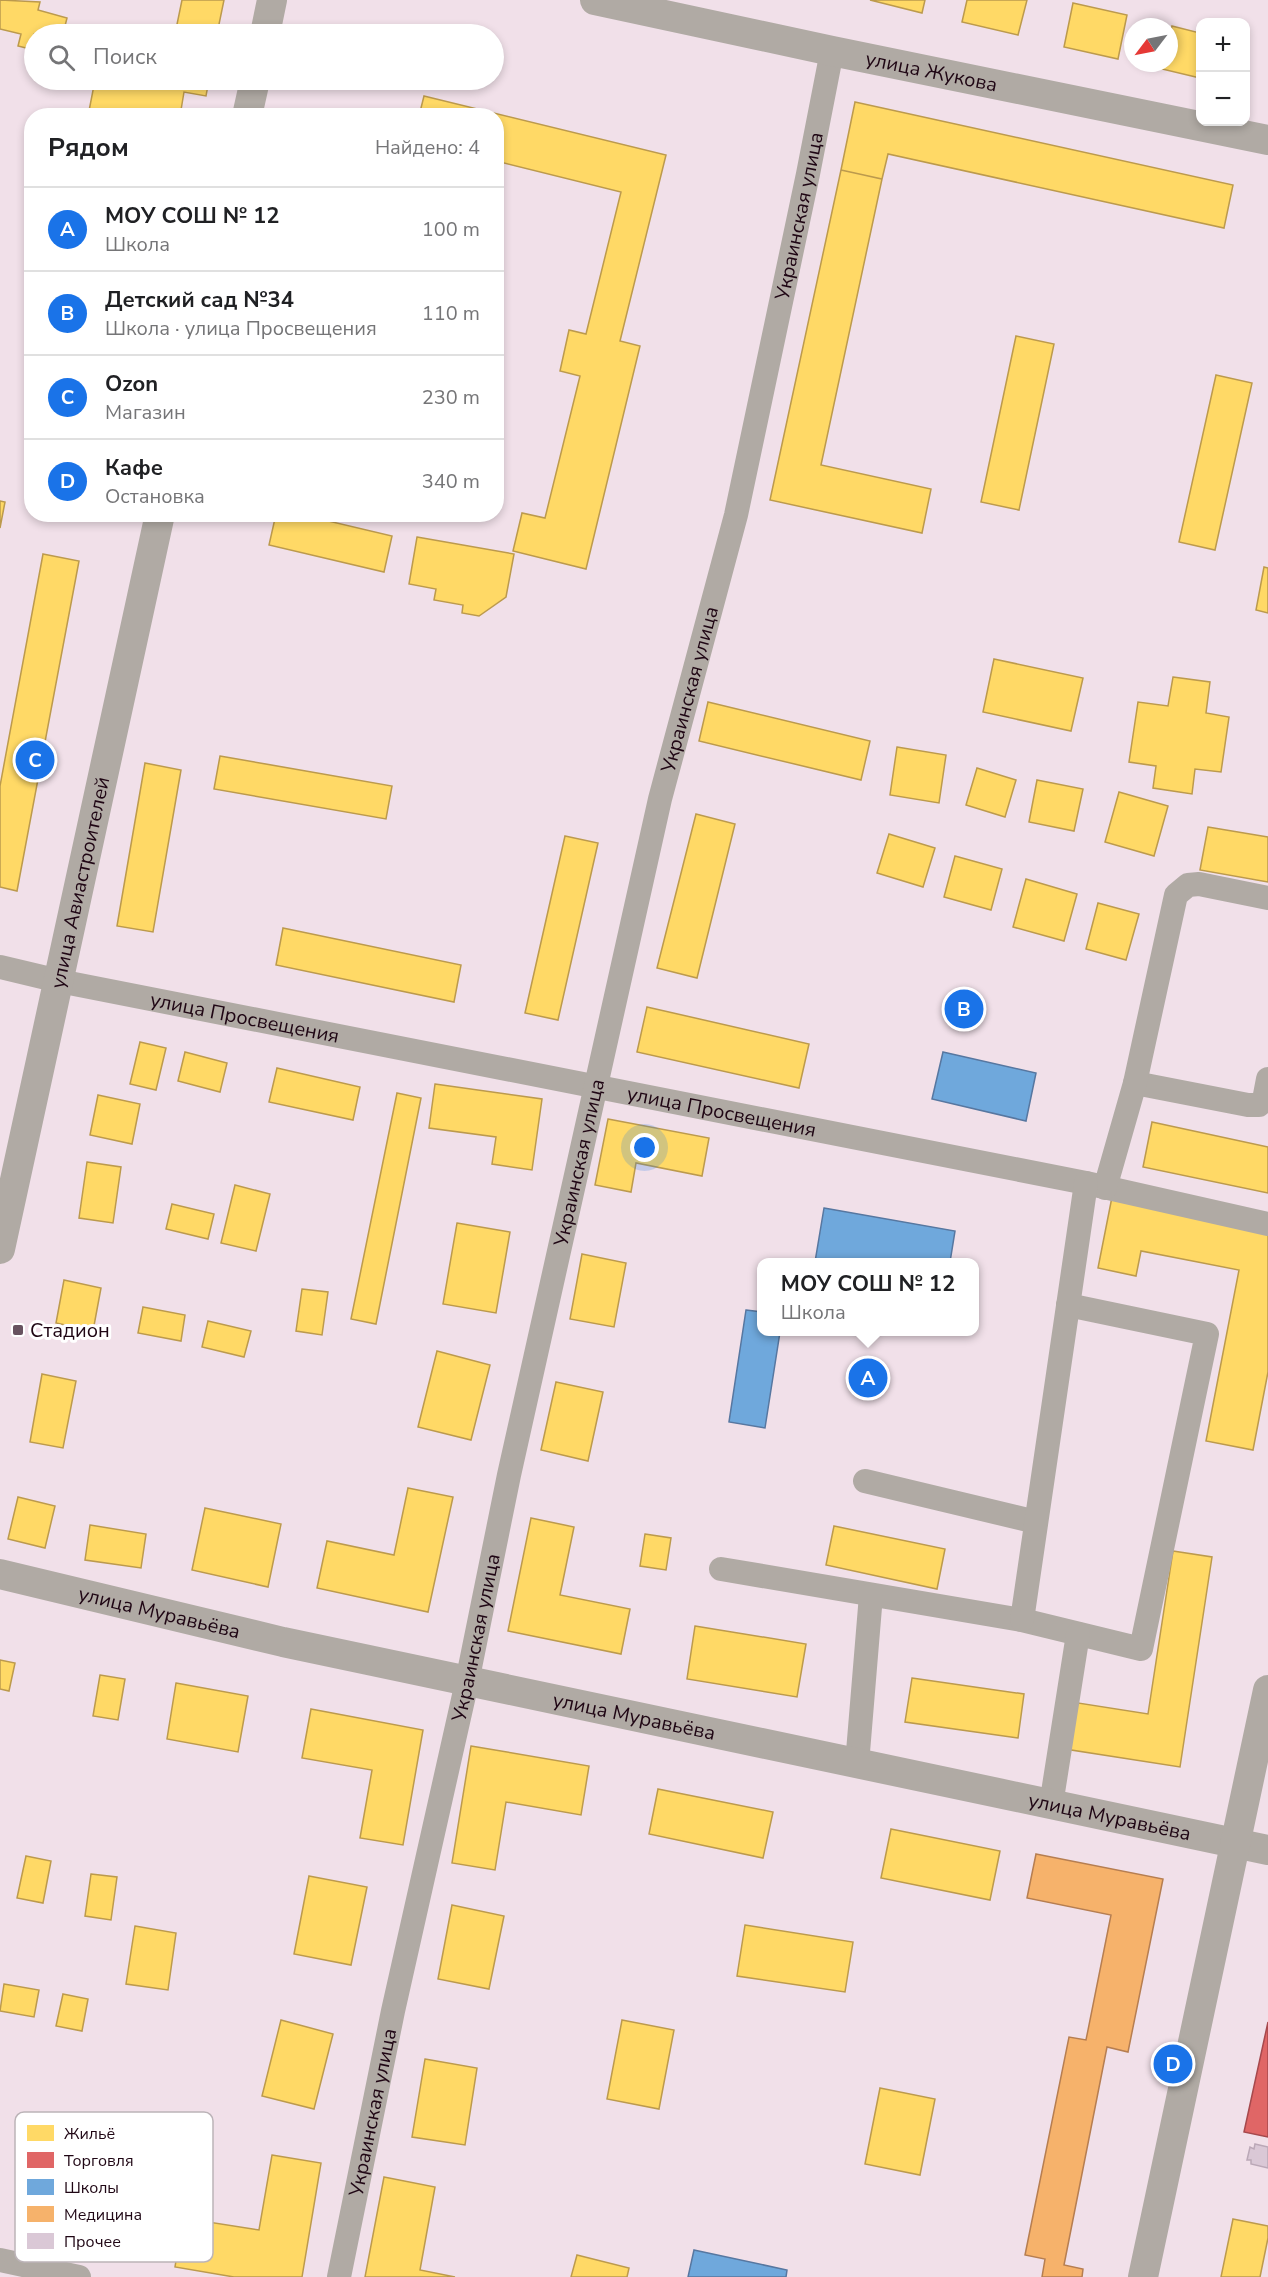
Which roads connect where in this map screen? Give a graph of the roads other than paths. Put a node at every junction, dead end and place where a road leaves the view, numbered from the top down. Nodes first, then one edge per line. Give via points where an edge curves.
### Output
1 (272, 0) edge
2 (595, 0) edge
3 (267, 24) edge
4 (832, 51) junction
5 (253, 90) edge
6 (249, 108) edge
7 (1268, 140) edge
8 (158, 522) edge
9 (1268, 898) edge
10 (0, 967) edge
11 (58, 981) junction
12 (1268, 1079) edge
13 (1136, 1083) junction
14 (597, 1087) junction
15 (1096, 1186) junction
16 (1268, 1224) edge
17 (0, 1249) edge
18 (1068, 1305) junction
19 (865, 1481) dead end
20 (1036, 1522) junction
21 (721, 1569) dead end
22 (0, 1574) edge
23 (871, 1595) junction
24 (1022, 1620) junction
25 (1077, 1634) junction
26 (467, 1682) junction
27 (1268, 1690) edge
28 (857, 1764) junction
29 (1051, 1805) junction
30 (1236, 1843) junction
31 (1268, 1850) edge
32 (0, 2260) edge
33 (79, 2277) edge
34 (339, 2277) edge
35 (1143, 2277) edge

1 - 3 street
2 - 4 street, улица Жукова
4 - 7 street, улица Жукова
4 - 14 street, Украинская улица via 736,515 660,799
5 - 6 street
8 - 11 street, улица Авиастроителей
9 - 13 street via 1199,884 1188,885 1176,895
10 - 11 street, улица Просвещения
11 - 14 street, улица Просвещения
11 - 17 street, улица Авиастроителей
12 - 13 street via 1264,1100 1259,1105
13 - 15 street
14 - 15 street, улица Просвещения
14 - 26 street, Украинская улица
15 - 16 street, улица Просвещения
15 - 18 street
18 - 20 street
18 - 25 street via 1207,1334 1141,1649
19 - 20 street
20 - 24 street
21 - 23 street
22 - 26 street, улица Муравьёва
23 - 24 street
23 - 28 street
24 - 25 street
25 - 29 street
26 - 28 street, улица Муравьёва
26 - 34 street, Украинская улица via 397,1989
27 - 30 street
28 - 29 street, улица Муравьёва
29 - 30 street, улица Муравьёва
30 - 31 street, улица Муравьёва
30 - 35 street
32 - 33 street

